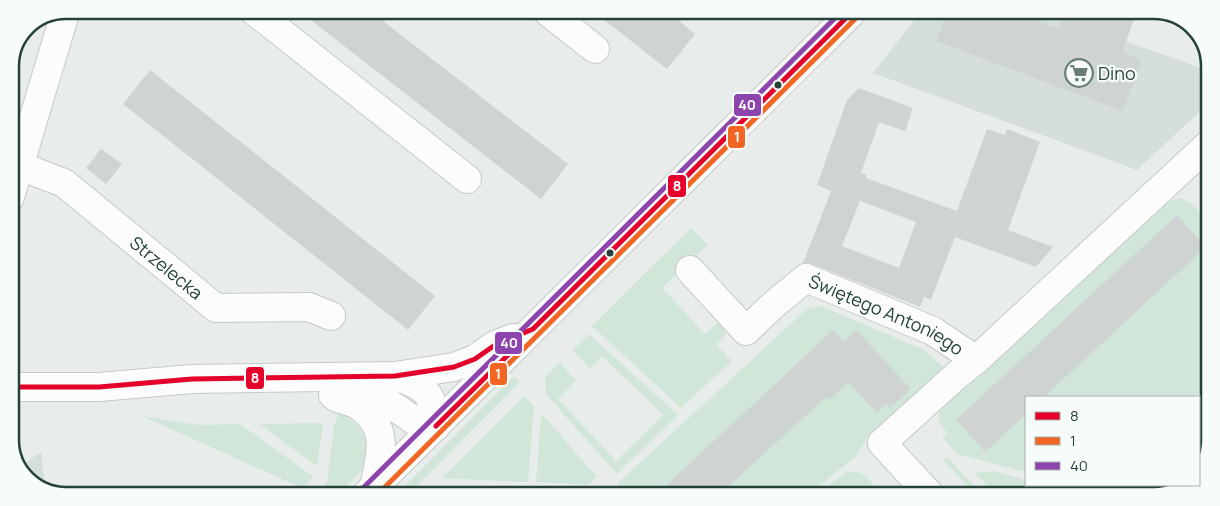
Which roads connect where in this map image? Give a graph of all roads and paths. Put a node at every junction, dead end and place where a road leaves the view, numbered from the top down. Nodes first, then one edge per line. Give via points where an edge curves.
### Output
1 (63, 19) edge
2 (264, 19) edge
3 (557, 19) edge
4 (845, 19) edge
5 (595, 49) dead end
6 (1201, 151) edge
7 (20, 166) junction
8 (19, 169) edge
9 (467, 179) dead end
10 (690, 270) dead end
11 (331, 316) dead end
12 (533, 329) junction
13 (976, 360) junction
14 (395, 376) junction
15 (99, 386) junction
16 (19, 387) edge
17 (329, 395) junction
18 (436, 426) junction
19 (372, 487) edge
20 (374, 487) edge
21 (923, 487) edge

1 - 7 street
2 - 9 street
3 - 5 street
4 - 12 street
6 - 13 street
7 - 8 street
7 - 11 street, Strzelecka via 64,183 216,308 309,307
10 - 13 street, Świętego Antoniego via 746,331 806,278 933,331
12 - 14 street via 454,367
12 - 18 street
13 - 21 street via 882,443
14 - 15 street via 192,379
14 - 18 street via 416,383 428,394 435,407
15 - 16 street
15 - 17 street via 211,397
17 - 18 street via 380,397 415,421
17 - 19 street via 358,406 373,418 382,439
18 - 20 street

